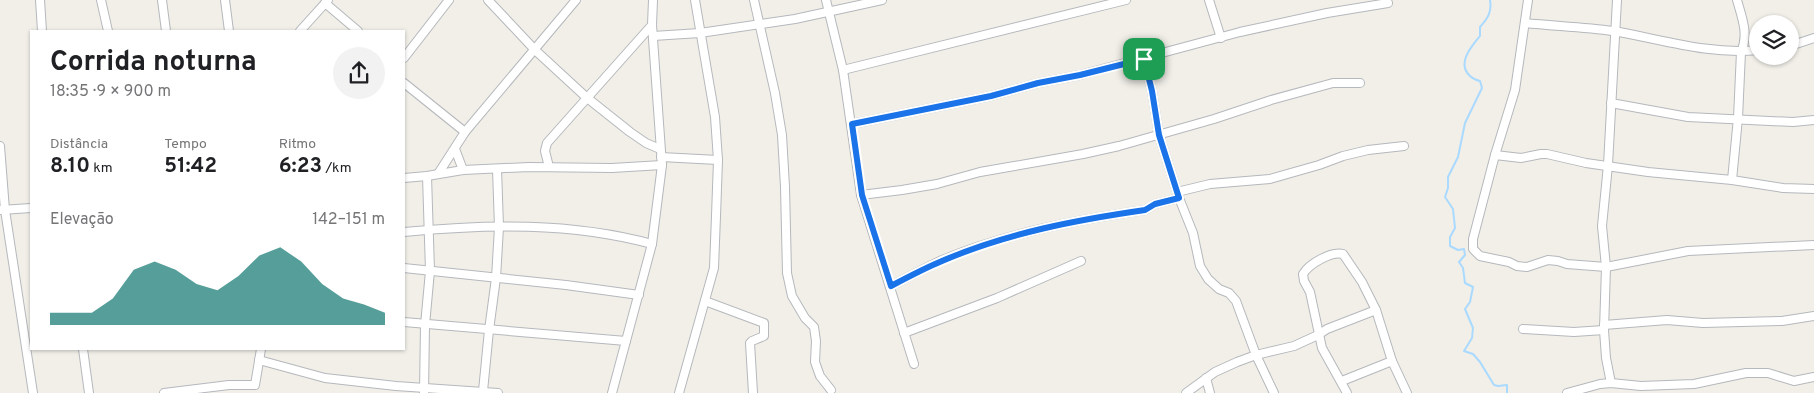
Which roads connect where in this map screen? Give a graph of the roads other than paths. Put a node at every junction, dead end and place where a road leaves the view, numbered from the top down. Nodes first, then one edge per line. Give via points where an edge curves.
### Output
1 (40, 0) edge
2 (101, 0) edge
3 (162, 0) edge
4 (225, 0) edge
5 (449, 0) edge
6 (488, 0) edge
7 (576, 0) edge
8 (653, 0) edge
9 (695, 0) edge
10 (754, 0) edge
11 (826, 0) edge
12 (882, 0) edge
13 (1126, 0) edge
14 (1209, 0) edge
15 (1528, 0) edge
16 (1617, 0) edge
17 (1737, 0) edge
18 (327, 2) edge
19 (1388, 3) dead end
20 (829, 11) junction
21 (1525, 23) junction
22 (652, 25) junction
23 (758, 25) junction
24 (42, 30) edge
25 (108, 30) edge
26 (166, 30) edge
27 (229, 30) edge
28 (301, 30) edge
29 (357, 30) edge
30 (1614, 32) junction
31 (700, 33) junction
32 (653, 36) junction
33 (1221, 38) junction
34 (1814, 38) edge
35 (1799, 43) edge
36 (535, 50) junction
37 (1749, 51) edge
38 (1741, 52) junction
39 (405, 57) edge
40 (1144, 59) junction
41 (843, 70) junction
42 (1360, 83) dead end
43 (405, 84) edge
44 (586, 97) junction
45 (1611, 103) junction
46 (1738, 118) junction
47 (1814, 120) edge
48 (852, 124) junction
49 (465, 132) junction
50 (1159, 135) junction
51 (0, 146) edge
52 (1404, 146) dead end
53 (660, 148) junction
54 (455, 149) junction
55 (1495, 155) junction
56 (718, 160) junction
57 (661, 161) junction
58 (1608, 166) junction
59 (549, 167) junction
60 (497, 169) junction
61 (463, 170) junction
62 (438, 174) junction
63 (427, 176) junction
64 (405, 178) edge
65 (1732, 180) junction
66 (1814, 189) edge
67 (862, 195) junction
68 (1178, 195) junction
69 (30, 208) edge
70 (2, 210) edge
71 (499, 227) junction
72 (430, 230) junction
73 (405, 232) edge
74 (652, 244) junction
75 (1814, 245) edge
76 (1081, 261) dead end
77 (1606, 267) junction
78 (405, 268) edge
79 (430, 271) junction
80 (496, 278) junction
81 (891, 286) junction
82 (639, 295) junction
83 (705, 301) junction
84 (1376, 310) junction
85 (1814, 316) edge
86 (405, 322) edge
87 (425, 324) junction
88 (1604, 327) junction
89 (1523, 329) dead end
90 (489, 330) junction
91 (904, 333) junction
92 (1318, 335) junction
93 (626, 341) junction
94 (83, 350) edge
95 (261, 350) edge
96 (1256, 355) junction
97 (259, 360) junction
98 (1392, 361) junction
99 (914, 364) dead end
100 (1814, 377) edge
101 (1206, 378) junction
102 (1342, 381) junction
103 (1612, 382) junction
104 (254, 389) edge
105 (424, 390) edge
106 (831, 390) dead end
107 (483, 391) junction
108 (33, 393) edge
109 (89, 393) edge
110 (164, 393) edge
111 (498, 393) edge
112 (612, 393) edge
113 (679, 393) edge
114 (752, 393) edge
115 (1186, 393) edge
116 (1210, 393) edge
117 (1274, 393) edge
118 (1347, 393) edge
119 (1407, 393) edge
120 (1567, 393) edge

1 - 24 street
2 - 25 street
3 - 26 street
4 - 27 street
5 - 39 street
6 - 36 street
7 - 36 street
8 - 22 street
9 - 31 street
10 - 23 street
11 - 20 street
12 - 20 street
13 - 41 street
14 - 33 street
15 - 21 street
16 - 30 street
17 - 38 street via 1746,34
18 - 28 street
18 - 29 street
19 - 33 street via 1327,13
20 - 23 street
20 - 41 street
21 - 30 street
21 - 55 street via 1515,90
22 - 32 street
22 - 44 street
23 - 31 street
23 - 106 street via 782,134 787,273 792,296 814,327 815,362 820,376
30 - 38 street via 1677,45
30 - 45 street
31 - 32 street
31 - 56 street via 715,117
32 - 53 street
33 - 40 street
34 - 35 street
36 - 44 street
36 - 49 street
37 - 38 street
38 - 46 street
40 - 48 street via 991,96
40 - 50 street
41 - 48 street
42 - 50 street via 1333,83
43 - 49 street
44 - 53 street via 630,132
44 - 59 street via 547,143 545,152
45 - 46 street via 1688,117
45 - 58 street
46 - 47 street via 1793,122
46 - 65 street
48 - 67 street
49 - 54 street
50 - 67 street via 937,184
50 - 68 street
51 - 70 street
52 - 68 street via 1343,156 1270,179 1210,184
53 - 57 street
54 - 61 street
54 - 62 street
55 - 58 street via 1521,158 1547,154
55 - 77 street via 1473,249 1480,256 1517,266 1527,267 1548,260
56 - 57 street
56 - 83 street via 714,268
57 - 59 street via 612,168
57 - 74 street
58 - 65 street
58 - 77 street via 1602,226
59 - 60 street
60 - 61 street
60 - 71 street
61 - 62 street
62 - 63 street
63 - 64 street
63 - 72 street
65 - 66 street
67 - 81 street
68 - 81 street via 1145,210 1066,223 983,245
68 - 96 street via 1193,233 1200,266 1218,289 1229,293 1236,301
69 - 70 street
70 - 108 street
71 - 72 street
71 - 74 street via 596,232
71 - 80 street
72 - 73 street
72 - 79 street
74 - 82 street
75 - 77 street via 1688,251
76 - 91 street via 997,298
77 - 88 street
78 - 79 street
79 - 80 street
79 - 87 street
80 - 82 street
80 - 90 street
81 - 91 street
82 - 93 street
83 - 113 street
83 - 114 street via 764,323 764,336 750,343
84 - 92 street
84 - 92 street via 1347,259 1343,254 1332,254 1303,274
84 - 98 street
85 - 88 street via 1782,321 1703,323 1667,320
86 - 87 street
87 - 90 street
87 - 105 street
88 - 89 street via 1574,332
88 - 103 street
90 - 93 street
90 - 107 street
91 - 99 street
92 - 96 street via 1294,346
92 - 102 street
93 - 112 street
94 - 109 street
95 - 97 street
96 - 101 street
96 - 117 street
97 - 104 street
97 - 105 street via 325,378
98 - 102 street
98 - 119 street
100 - 103 street via 1794,381 1768,373 1746,372 1694,384 1641,386
101 - 115 street
101 - 116 street
102 - 118 street
103 - 120 street
104 - 110 street via 229,385
105 - 107 street
107 - 111 street

